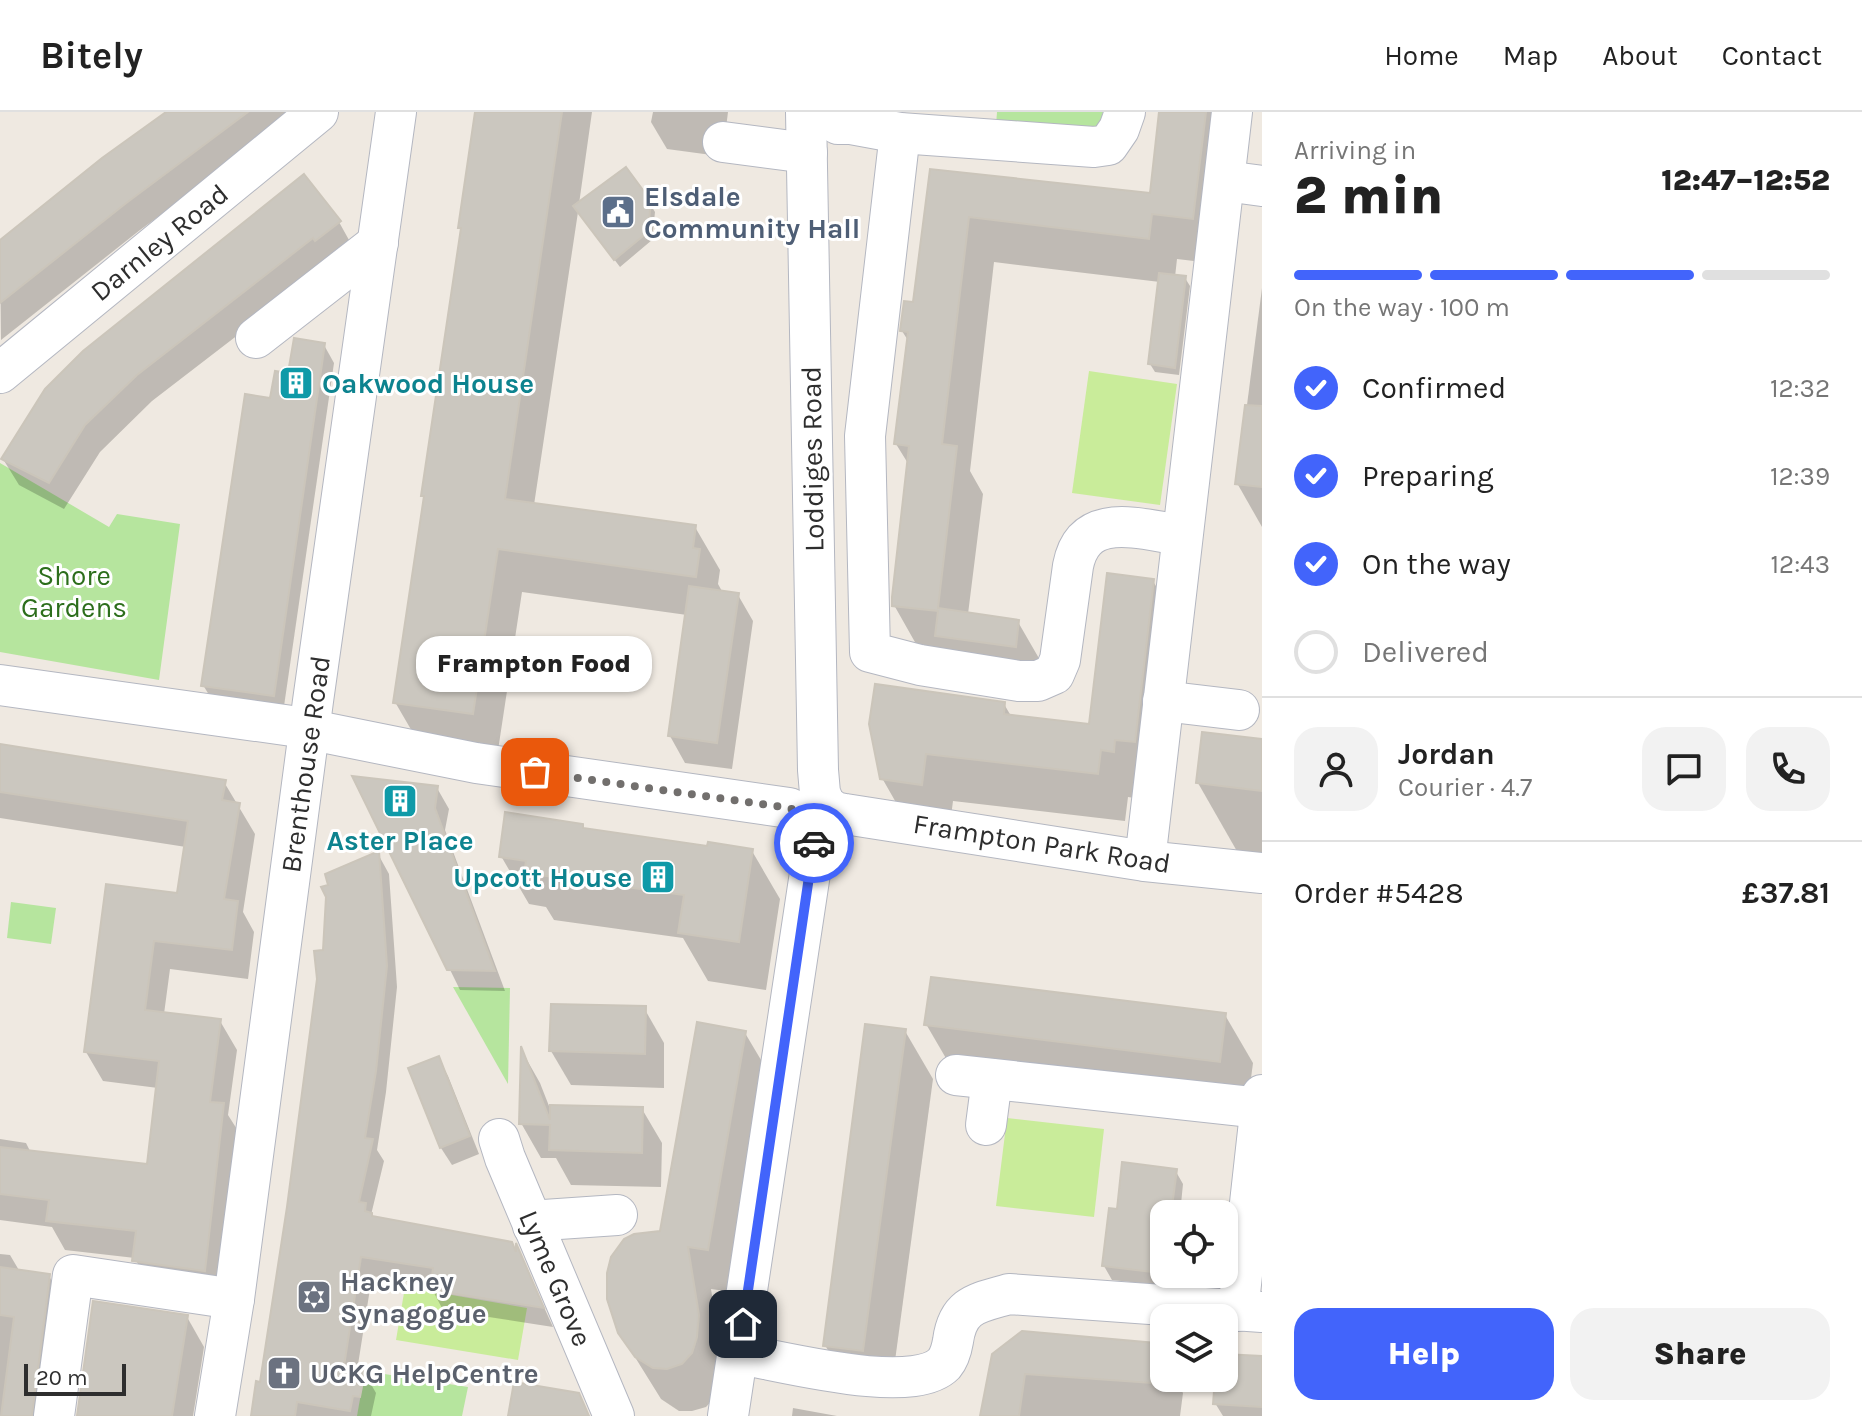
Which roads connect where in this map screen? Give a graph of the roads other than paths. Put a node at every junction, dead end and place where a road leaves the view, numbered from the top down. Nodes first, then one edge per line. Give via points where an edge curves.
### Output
1 (318, 112) edge
2 (396, 112) edge
3 (1125, 112) edge
4 (1232, 112) edge
5 (837, 118) edge
6 (900, 133) junction
7 (723, 142) dead end
8 (807, 153) junction
9 (1244, 183) edge
10 (378, 243) junction
11 (256, 338) dead end
12 (0, 373) edge
13 (1182, 535) junction
14 (0, 685) edge
15 (1163, 701) junction
16 (1239, 710) dead end
17 (310, 730) junction
18 (817, 812) junction
19 (1145, 861) junction
20 (1262, 873) edge
21 (1261, 1102) edge
22 (986, 1125) dead end
23 (499, 1139) dead end
24 (617, 1215) dead end
25 (533, 1226) junction
26 (234, 1299) junction
27 (1250, 1312) edge
28 (739, 1354) junction
29 (54, 1416) edge
30 (215, 1416) edge
31 (614, 1416) edge
32 (728, 1416) edge

1 - 12 street, Darnley Road
2 - 10 street, Brenthouse Road
3 - 6 street via 1108,145 1094,147
4 - 9 street
5 - 6 street
5 - 8 street, Loddiges Road
6 - 13 street via 865,436 870,652 920,665 1038,681 1054,674 1060,660 1075,553 1084,541 1105,527
7 - 8 street
8 - 18 street, Loddiges Road
9 - 13 street
10 - 11 street
10 - 17 street, Brenthouse Road
13 - 15 street
14 - 17 street, Frampton Park Road
15 - 16 street
15 - 19 street
17 - 18 street, Frampton Park Road via 476,763
17 - 26 street, Brenthouse Road
18 - 19 street, Frampton Park Road
18 - 28 street, Loddiges Road
19 - 20 street, Frampton Park Road
21 - 22 street via 974,1077
21 - 27 street
23 - 25 street, Lyme Grove
24 - 25 street via 544,1220
25 - 31 street, Lyme Grove
26 - 29 street via 73,1275
26 - 30 street, Brenthouse Road
27 - 28 street via 1009,1294 974,1304 955,1323 944,1363 919,1377 882,1378
28 - 32 street, Loddiges Road

